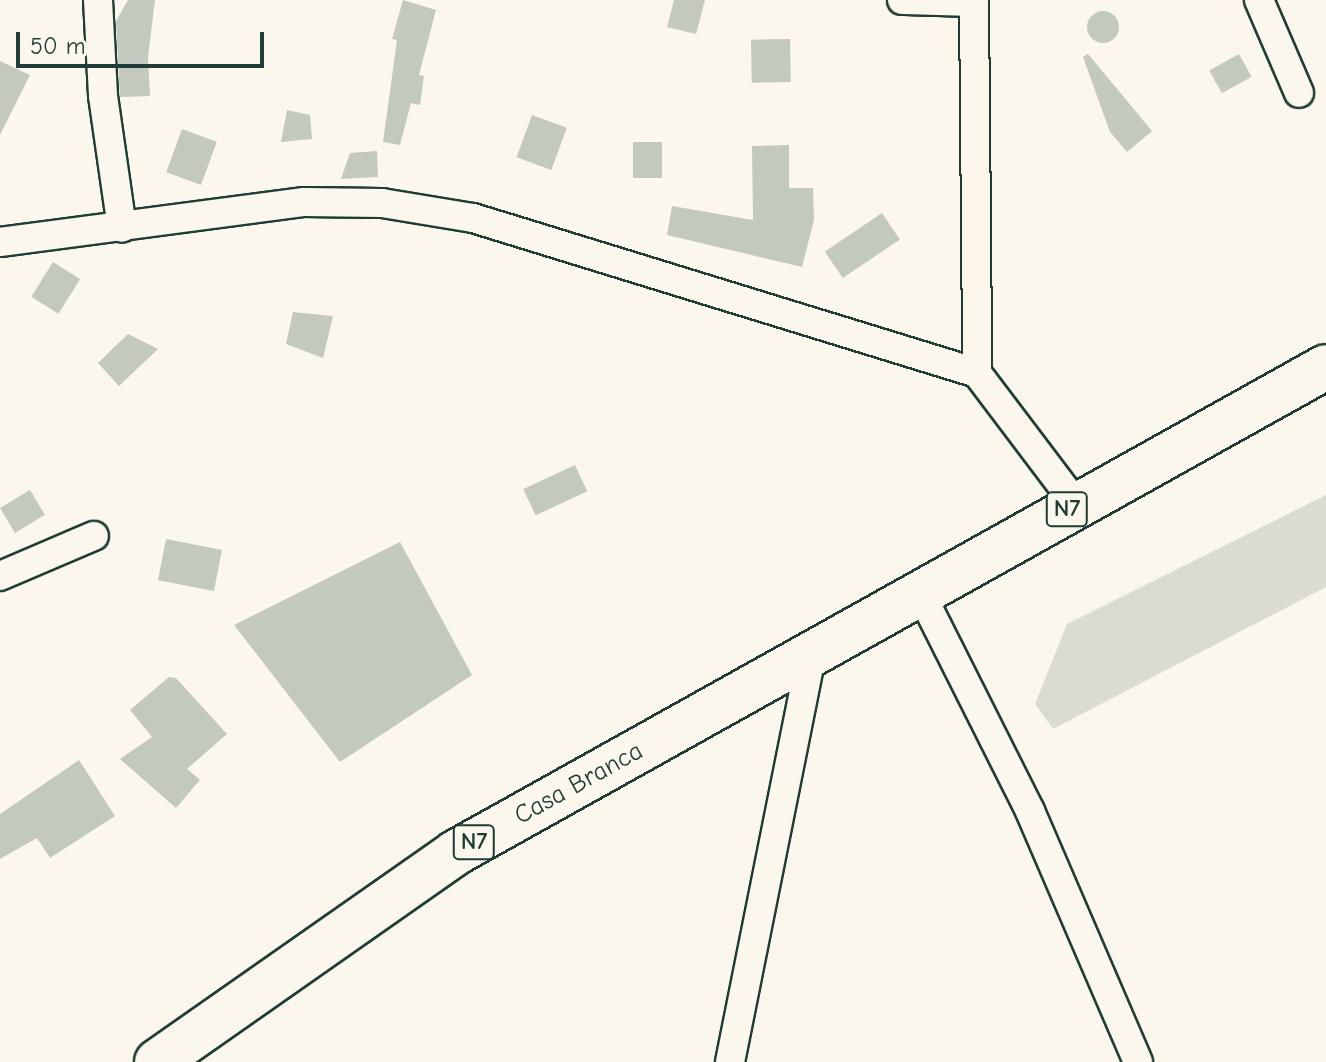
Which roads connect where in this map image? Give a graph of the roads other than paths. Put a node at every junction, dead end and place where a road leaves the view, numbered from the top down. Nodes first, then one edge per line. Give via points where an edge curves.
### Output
1 (98, 0) edge
2 (902, 0) edge
3 (1259, 0) edge
4 (974, 1) edge
5 (1299, 93) dead end
6 (122, 228) junction
7 (0, 242) edge
8 (1326, 367) edge
9 (977, 373) junction
10 (1076, 504) junction
11 (94, 536) dead end
12 (0, 576) edge
13 (919, 590) junction
14 (811, 655) junction
15 (157, 1062) edge
16 (730, 1062) edge
17 (1138, 1062) edge

1 - 6 street via 103,96
2 - 4 street
3 - 5 street
4 - 9 street
6 - 7 street
6 - 9 street via 304,202 382,203 473,218
8 - 10 highway, N7
9 - 10 street
10 - 13 highway, N7
11 - 12 street
13 - 14 highway, N7
13 - 17 street via 1030,811
14 - 15 highway, Casa Branca / N7 via 455,853
14 - 16 street

